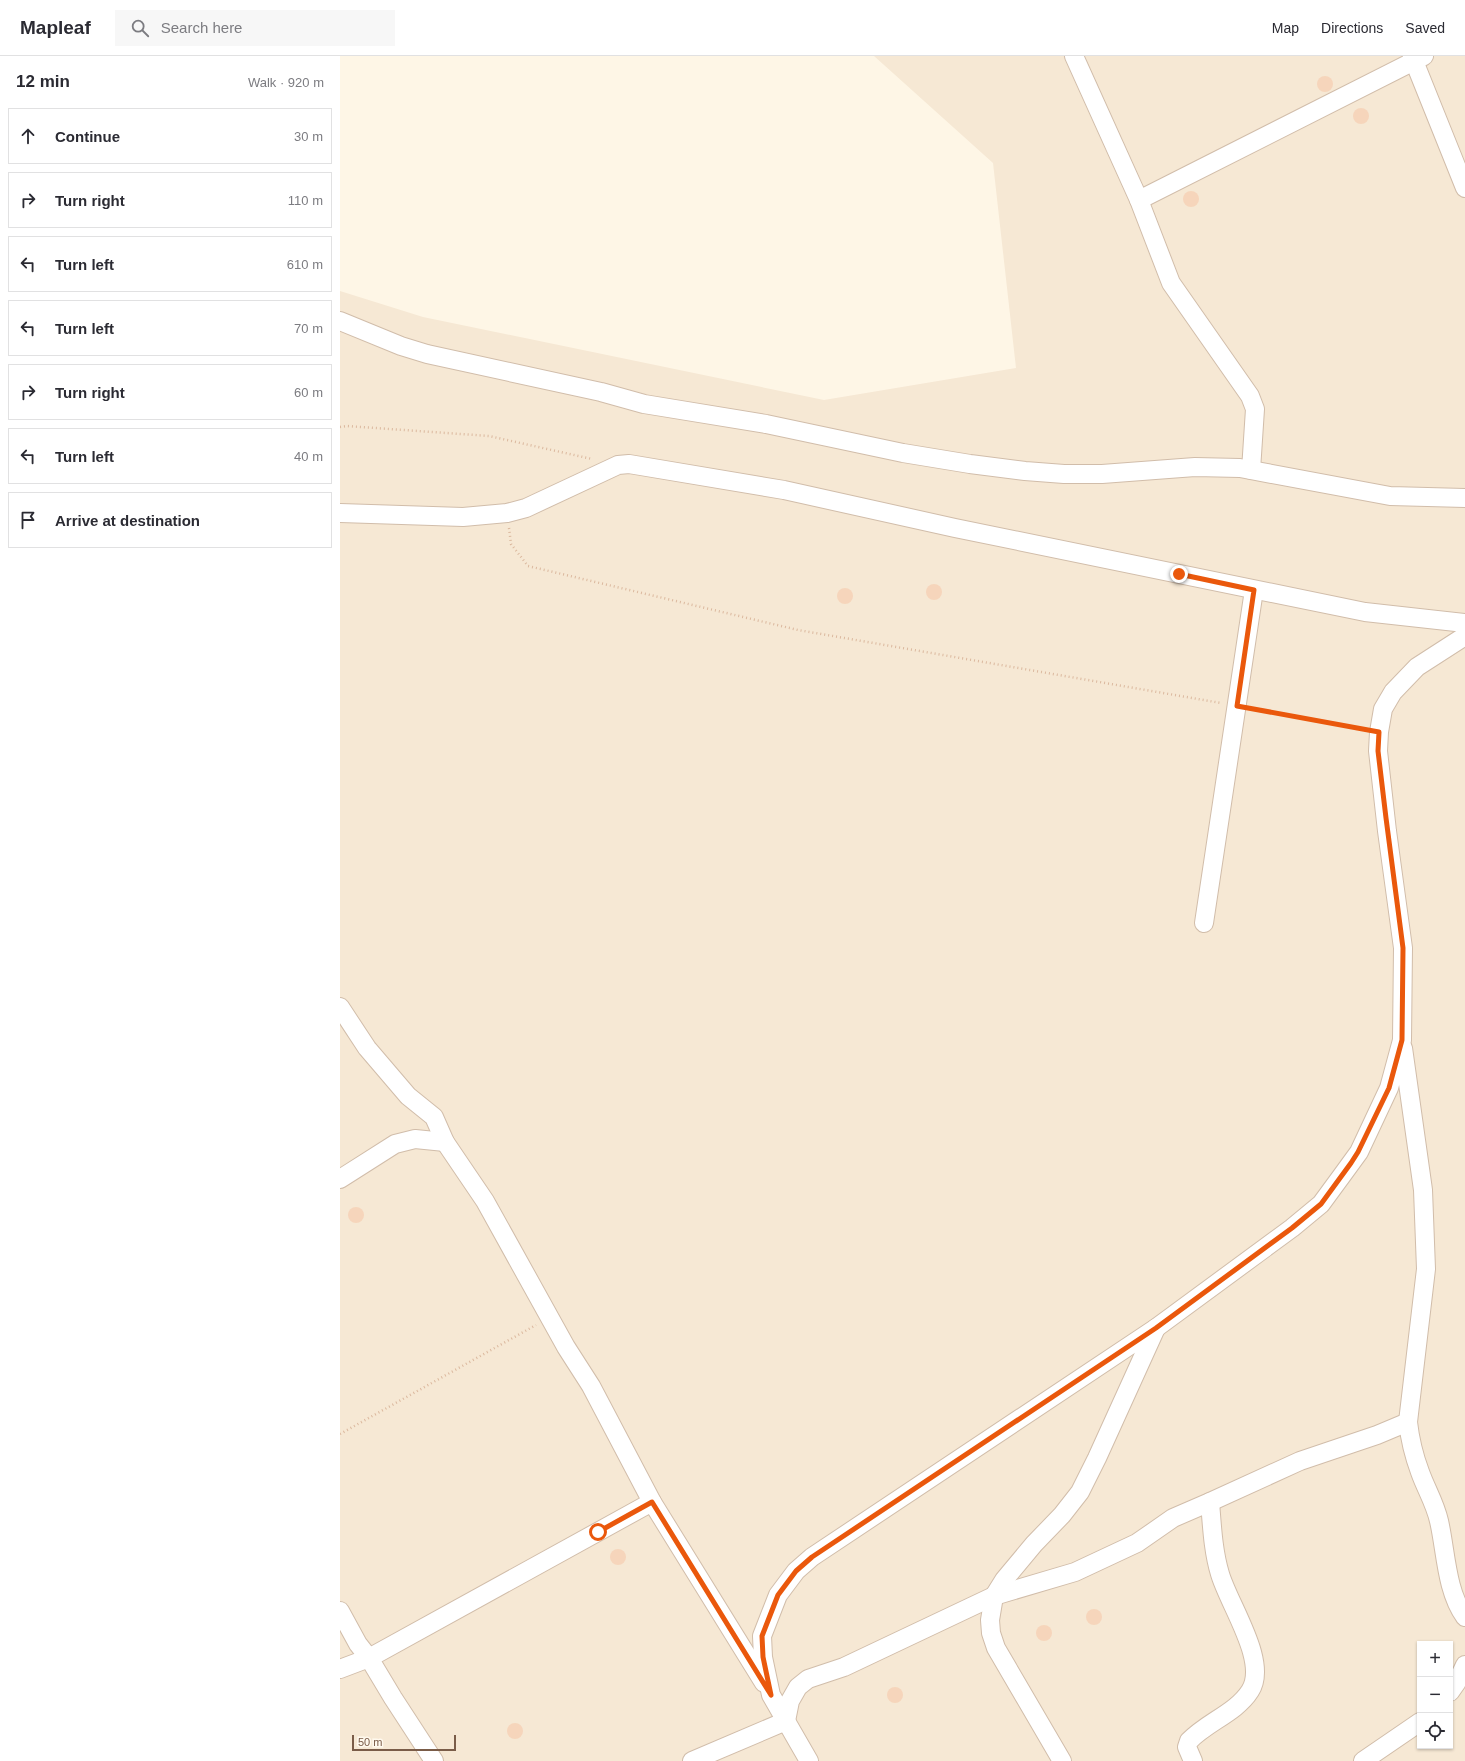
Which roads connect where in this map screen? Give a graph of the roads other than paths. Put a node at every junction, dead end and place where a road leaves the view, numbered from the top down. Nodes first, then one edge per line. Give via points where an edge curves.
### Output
1 (1074, 56) edge
2 (1417, 58) edge
3 (1465, 188) edge
4 (1139, 200) junction
5 (340, 321) edge
6 (1251, 470) junction
7 (1465, 498) edge
8 (340, 514) edge
9 (1254, 590) junction
10 (1465, 623) edge
11 (1465, 636) edge
12 (1204, 923) dead end
13 (340, 1007) edge
14 (1402, 1040) junction
15 (445, 1142) junction
16 (340, 1179) edge
17 (1156, 1328) junction
18 (1408, 1422) junction
19 (652, 1502) junction
20 (1210, 1502) junction
21 (994, 1596) junction
22 (340, 1611) edge
23 (1465, 1617) edge
24 (369, 1658) junction
25 (1465, 1665) edge
26 (340, 1669) edge
27 (1453, 1688) edge
28 (771, 1695) junction
29 (786, 1721) junction
30 (1417, 1724) edge
31 (434, 1761) edge
32 (692, 1761) edge
33 (809, 1761) edge
34 (1062, 1761) edge
35 (1193, 1761) edge
36 (1363, 1761) edge

1 - 4 street
2 - 3 street
2 - 4 street
4 - 6 street via 1171,283 1250,396 1255,409
5 - 6 street via 427,354 601,392 644,404 766,424 902,453 1025,471 1064,474 1102,474 1195,467
6 - 7 street via 1390,496
8 - 9 street via 463,517 507,513 526,508 618,465 629,464 784,490
9 - 10 street via 1365,612
9 - 12 street
11 - 14 street via 1417,667 1392,692 1383,709 1379,732 1378,751 1403,948
13 - 15 street via 367,1048 408,1096 434,1117
14 - 17 street via 1389,1088 1375,1120 1358,1152 1321,1204
14 - 18 street via 1423,1190 1426,1269
15 - 16 street via 414,1139 395,1144
15 - 19 street via 485,1201 566,1347 591,1386
17 - 21 street via 1080,1492 1004,1580
17 - 28 street via 812,1557 796,1571 778,1595 762,1636 763,1657
18 - 20 street via 1300,1461
18 - 23 street via 1411,1444 1420,1473 1439,1520 1449,1576 1458,1605
19 - 24 street
19 - 28 street
20 - 21 street via 1174,1518 1137,1543 1075,1572
20 - 35 street via 1214,1547 1220,1574 1249,1643 1256,1674 1255,1683 1241,1702 1190,1741 1187,1747
21 - 29 street via 844,1667 808,1679 798,1687 790,1701
21 - 34 street via 990,1620 996,1648
22 - 24 street via 358,1644
24 - 26 street
24 - 31 street
25 - 27 street
28 - 29 street
29 - 32 street
29 - 33 street
30 - 36 street

